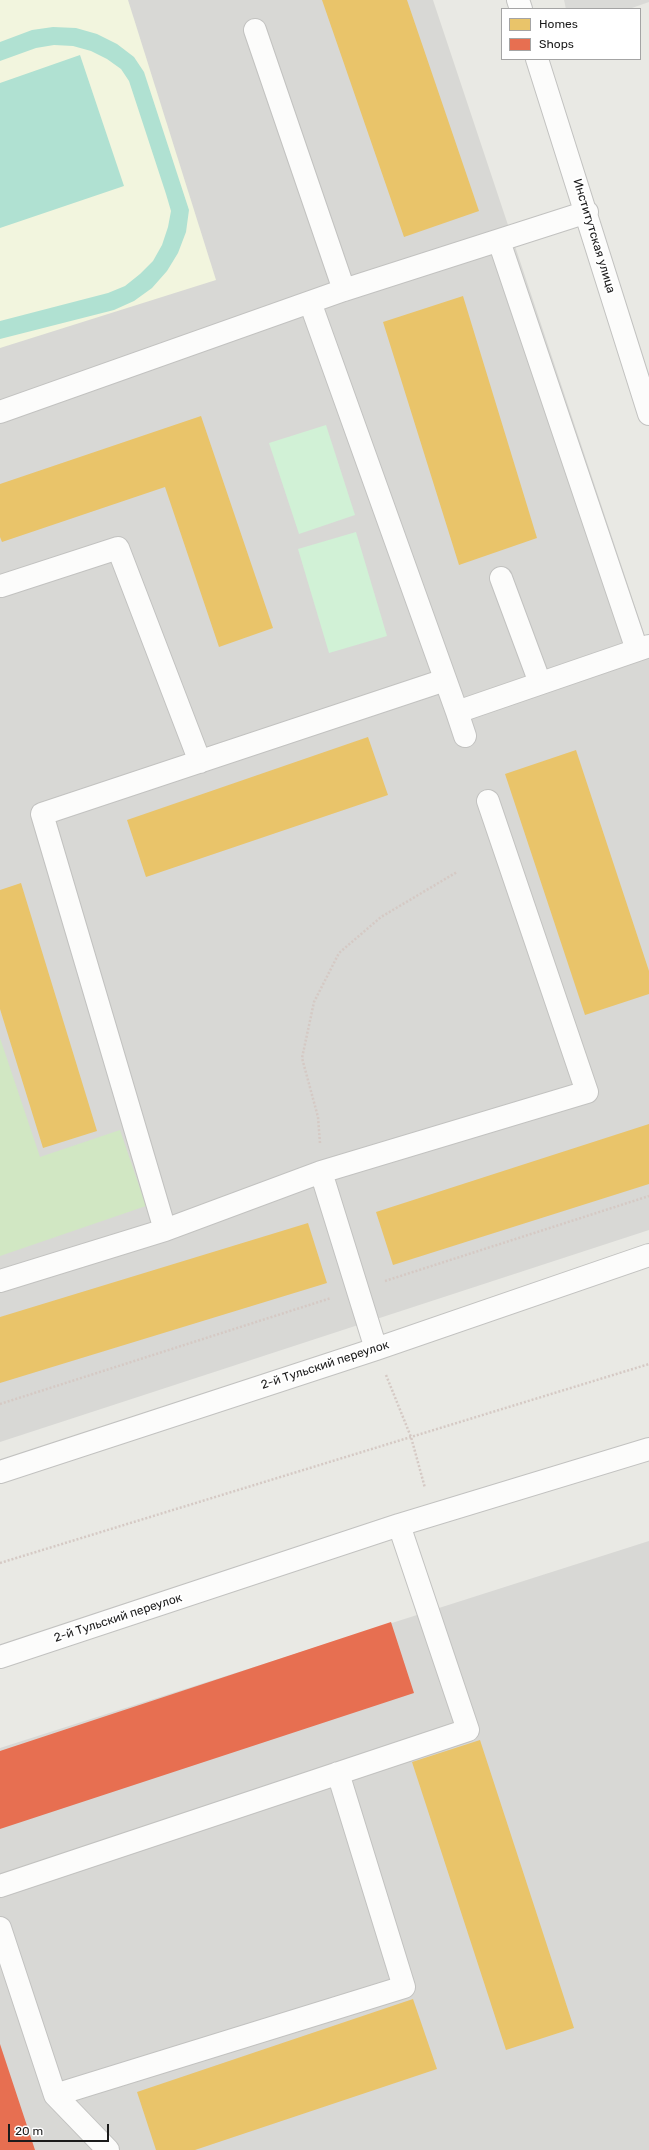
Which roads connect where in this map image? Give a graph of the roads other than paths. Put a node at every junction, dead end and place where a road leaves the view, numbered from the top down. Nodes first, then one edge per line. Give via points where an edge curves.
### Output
1 (255, 30) dead end
2 (538, 60) edge
3 (587, 212) junction
4 (499, 240) junction
5 (344, 290) junction
6 (310, 302) junction
7 (0, 412) edge
8 (649, 414) edge
9 (501, 578) dead end
10 (1, 586) edge
11 (643, 648) edge
12 (446, 680) junction
13 (540, 683) junction
14 (457, 712) junction
15 (465, 736) dead end
16 (200, 762) junction
17 (488, 801) dead end
18 (321, 1172) junction
19 (165, 1230) junction
20 (649, 1255) edge
21 (0, 1281) edge
22 (376, 1349) junction
23 (649, 1449) edge
24 (0, 1472) edge
25 (400, 1525) junction
26 (0, 1657) edge
27 (338, 1773) junction
28 (0, 1886) edge
29 (0, 1928) edge
30 (56, 2095) junction
31 (108, 2150) edge

1 - 5 street
2 - 3 street, Институтская улица
3 - 4 street
3 - 8 street, Институтская улица
4 - 5 street
4 - 11 street
5 - 6 street
6 - 7 street
6 - 12 street
9 - 13 street
10 - 16 street via 118,548
11 - 13 street
12 - 14 street
12 - 16 street
13 - 14 street
14 - 15 street
16 - 19 street via 42,814
17 - 18 street via 587,1092
18 - 19 street
18 - 22 street
19 - 21 street
20 - 22 street, 2-й Тульский переулок
22 - 24 street, 2-й Тульский переулок
23 - 25 street, 2-й Тульский переулок
25 - 26 street, 2-й Тульский переулок
25 - 27 street via 468,1730
27 - 28 street
27 - 30 street via 404,1986
29 - 30 street
30 - 31 street

